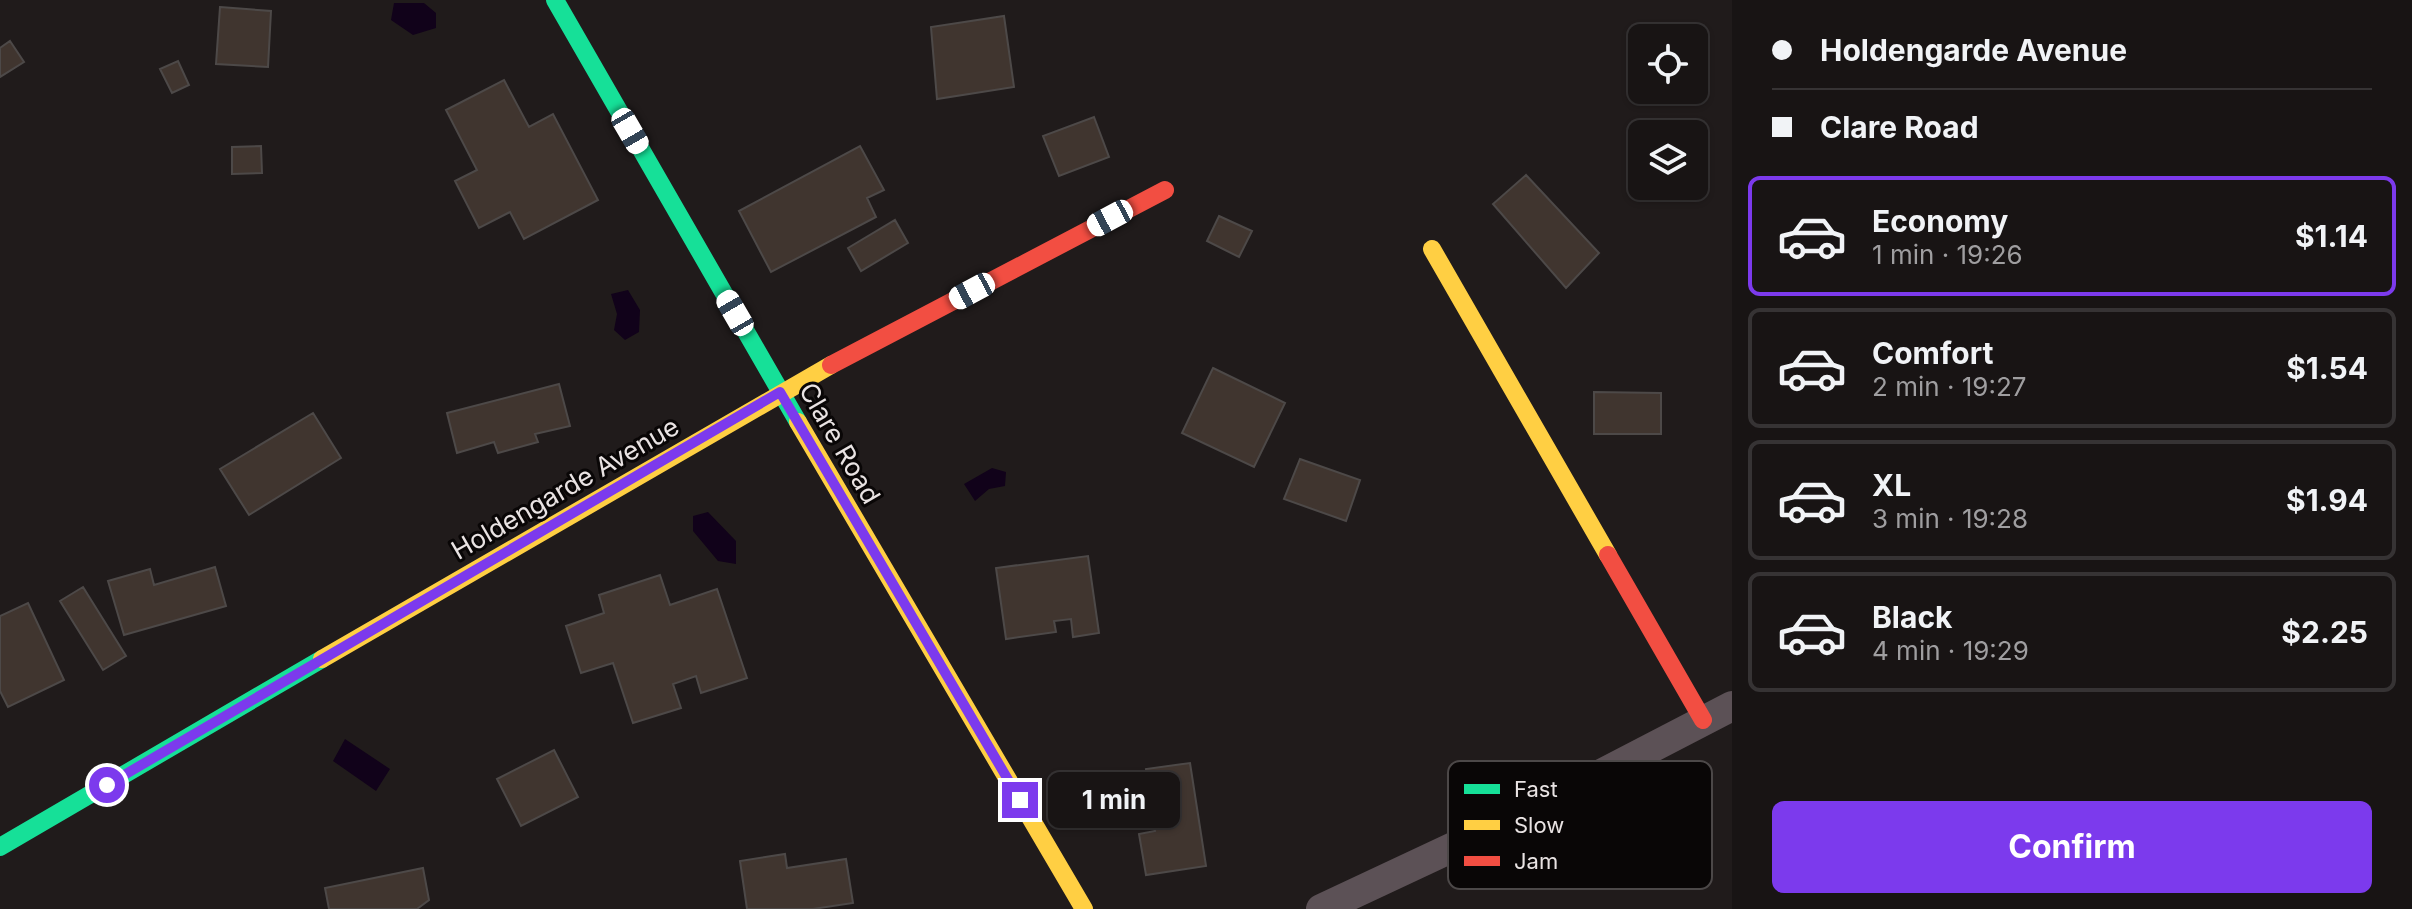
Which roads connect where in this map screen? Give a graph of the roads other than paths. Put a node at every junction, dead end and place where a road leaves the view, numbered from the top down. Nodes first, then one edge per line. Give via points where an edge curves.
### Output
1 (555, 0) edge
2 (1165, 190) dead end
3 (1432, 249) dead end
4 (780, 392) junction
5 (1732, 706) edge
6 (1703, 720) junction
7 (1625, 761) edge
8 (0, 847) edge
9 (1448, 849) edge
10 (1084, 909) edge
11 (1321, 909) edge

1 - 4 street, Clare Road
2 - 4 street, Holdengarde Avenue
3 - 6 street
4 - 8 street, Holdengarde Avenue
4 - 10 street, Clare Road
5 - 6 street
6 - 7 street
9 - 11 street

